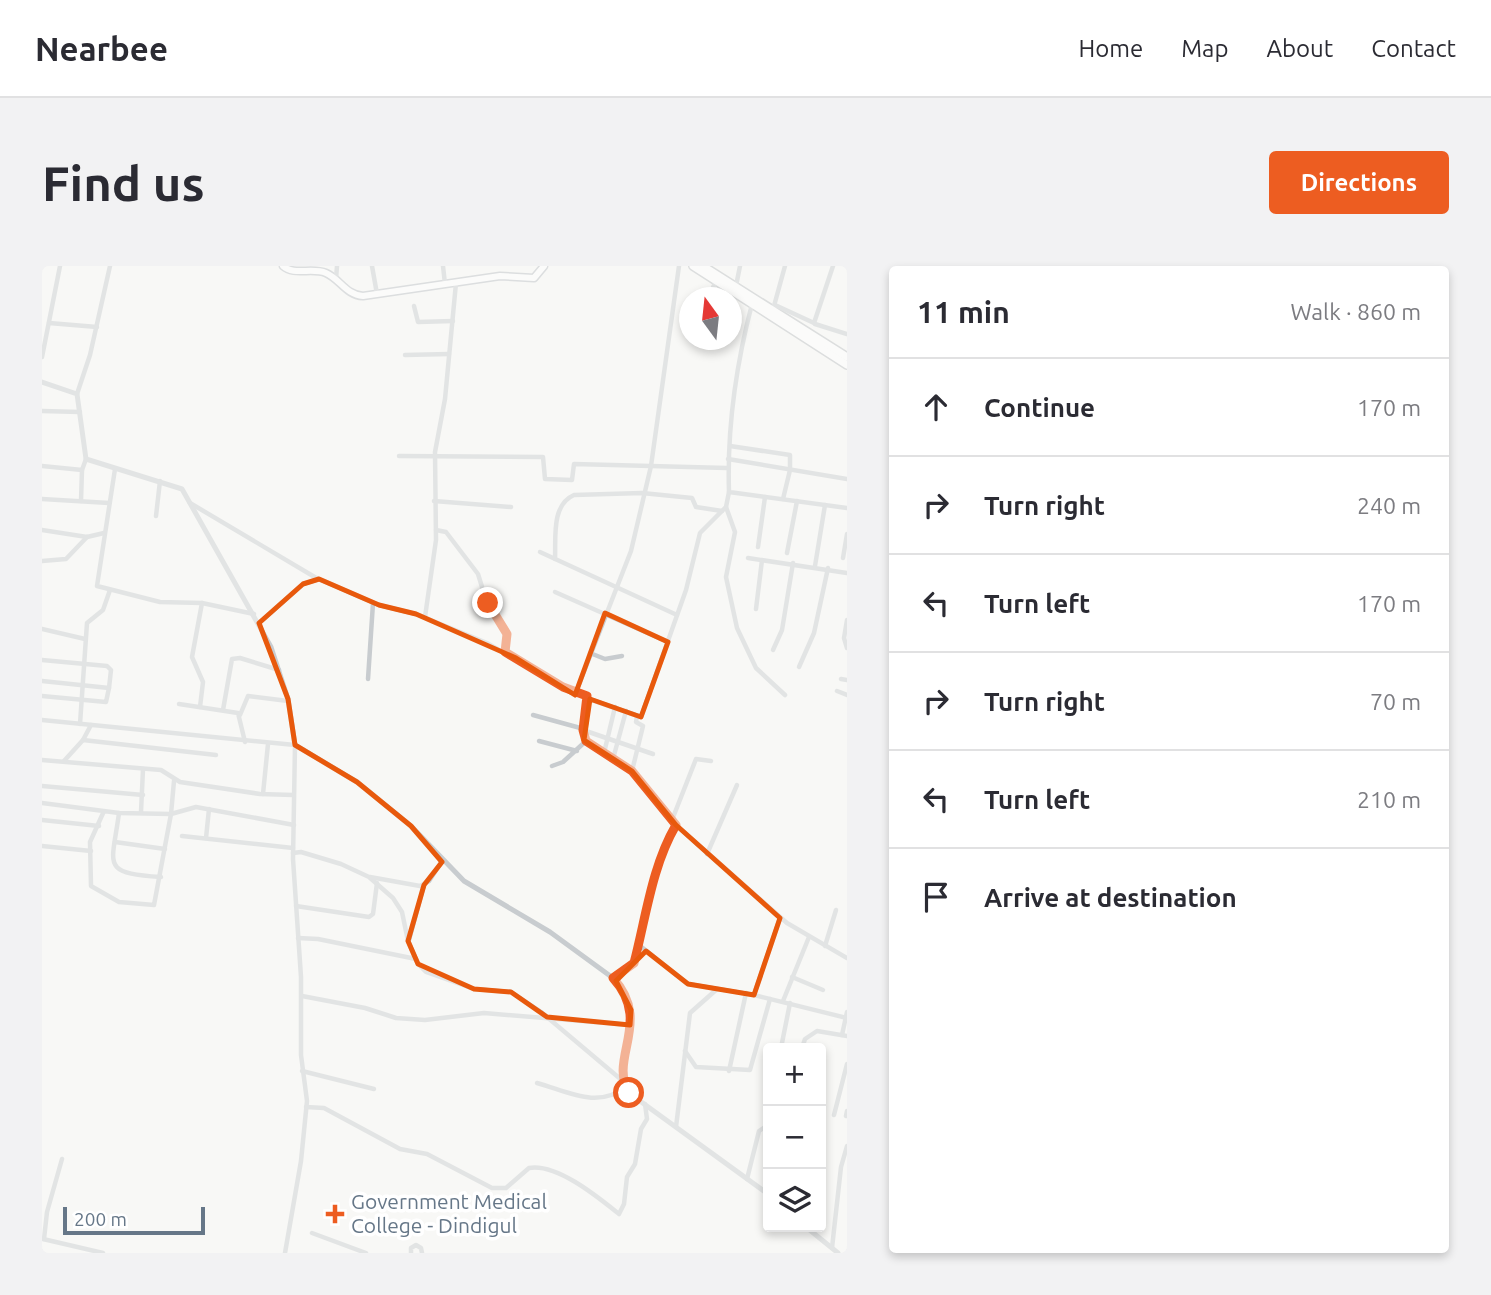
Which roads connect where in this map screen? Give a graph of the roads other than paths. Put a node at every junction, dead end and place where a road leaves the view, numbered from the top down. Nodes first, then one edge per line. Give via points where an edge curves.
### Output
1 (60, 266) edge
2 (110, 266) edge
3 (283, 266) edge
4 (337, 266) edge
5 (372, 266) edge
6 (443, 266) edge
7 (544, 266) edge
8 (679, 266) edge
9 (693, 266) edge
10 (704, 266) edge
11 (740, 266) edge
12 (785, 266) edge
13 (834, 266) edge
14 (336, 279) junction
15 (716, 281) junction
16 (456, 283) junction
17 (446, 284) junction
18 (713, 287) edge
19 (736, 287) joint
20 (742, 291) edge
21 (377, 295) junction
22 (752, 304) junction
23 (414, 306) dead end
24 (772, 311) junction
25 (453, 321) junction
26 (49, 323) junction
27 (814, 323) junction
28 (97, 327) junction
29 (847, 334) edge
30 (450, 354) junction
31 (405, 355) dead end
32 (42, 357) edge
33 (847, 357) edge
34 (847, 365) edge
35 (42, 382) edge
36 (77, 394) junction
37 (42, 411) edge
38 (81, 412) junction
39 (730, 446) junction
40 (399, 456) dead end
41 (435, 457) junction
42 (86, 459) junction
43 (728, 459) junction
44 (42, 466) edge
45 (650, 466) junction
46 (115, 468) junction
47 (727, 468) junction
48 (82, 470) junction
49 (790, 470) junction
50 (847, 479) edge
51 (160, 480) junction
52 (729, 492) junction
53 (642, 493) junction
54 (765, 497) junction
55 (42, 499) edge
56 (783, 499) junction
57 (81, 501) junction
58 (434, 501) junction
59 (797, 501) junction
60 (109, 503) junction
61 (189, 503) junction
62 (825, 505) junction
63 (512, 507) dead end
64 (847, 508) edge
65 (724, 509) junction
66 (156, 516) dead end
67 (42, 530) edge
68 (436, 530) junction
69 (104, 533) junction
70 (847, 534) edge
71 (87, 537) junction
72 (758, 547) dead end
73 (540, 552) dead end
74 (787, 553) dead end
75 (748, 558) dead end
76 (843, 558) dead end
77 (555, 559) junction
78 (762, 560) junction
79 (42, 561) edge
80 (793, 563) junction
81 (815, 566) junction
82 (828, 568) junction
83 (847, 573) edge
84 (319, 579) junction
85 (616, 586) junction
86 (110, 590) junction
87 (555, 592) dead end
88 (202, 603) junction
89 (373, 603) junction
90 (755, 609) dead end
91 (605, 613) junction
92 (254, 614) junction
93 (677, 615) junction
94 (425, 617) junction
95 (847, 620) edge
96 (259, 623) junction
97 (42, 629) edge
98 (86, 639) junction
99 (668, 642) junction
100 (847, 648) edge
101 (773, 650) dead end
102 (505, 652) junction
103 (590, 653) junction
104 (622, 656) dead end
105 (42, 660) edge
106 (85, 665) junction
107 (799, 667) dead end
108 (279, 670) junction
109 (368, 679) dead end
110 (42, 681) edge
111 (83, 685) junction
112 (109, 688) junction
113 (837, 691) dead end
114 (576, 692) junction
115 (785, 695) dead end
116 (847, 695) edge
117 (42, 696) edge
118 (589, 699) junction
119 (82, 700) junction
120 (288, 701) junction
121 (179, 704) dead end
122 (200, 707) junction
123 (615, 707) junction
124 (223, 710) junction
125 (626, 711) junction
126 (533, 715) dead end
127 (240, 716) junction
128 (637, 716) junction
129 (42, 720) edge
130 (80, 724) junction
131 (91, 725) junction
132 (583, 730) junction
133 (608, 739) junction
134 (83, 740) junction
135 (539, 740) dead end
136 (586, 741) junction
137 (244, 742) junction
138 (618, 742) junction
139 (268, 744) junction
140 (295, 745) junction
141 (637, 748) junction
142 (577, 751) junction
143 (604, 753) junction
144 (653, 754) dead end
145 (216, 755) dead end
146 (613, 759) junction
147 (42, 760) edge
148 (711, 761) dead end
149 (64, 762) junction
150 (552, 766) dead end
151 (143, 769) junction
152 (632, 771) junction
153 (174, 780) junction
154 (737, 785) dead end
155 (42, 786) edge
156 (263, 794) junction
157 (143, 795) junction
158 (293, 795) junction
159 (42, 803) edge
160 (209, 809) junction
161 (104, 811) junction
162 (141, 812) junction
163 (119, 813) junction
164 (171, 814) junction
165 (42, 820) edge
166 (674, 822) junction
167 (294, 825) junction
168 (99, 826) junction
169 (182, 836) dead end
170 (206, 838) junction
171 (115, 842) junction
172 (42, 846) edge
173 (165, 849) junction
174 (91, 851) junction
175 (293, 851) junction
176 (707, 854) junction
177 (442, 861) junction
178 (161, 877) junction
179 (369, 877) junction
180 (377, 883) junction
181 (424, 885) junction
182 (296, 906) junction
183 (836, 910) dead end
184 (780, 918) junction
185 (809, 937) junction
186 (298, 938) junction
187 (408, 941) junction
188 (639, 945) junction
189 (825, 946) junction
190 (847, 958) edge
191 (416, 959) junction
192 (792, 977) junction
193 (613, 978) junction
194 (716, 989) junction
195 (823, 990) dead end
196 (746, 993) junction
197 (754, 995) junction
198 (302, 996) junction
199 (770, 998) junction
200 (783, 1001) junction
201 (790, 1003) junction
202 (846, 1016) edge
203 (547, 1017) junction
204 (630, 1025) junction
205 (844, 1036) edge
206 (782, 1043) edge
207 (804, 1043) edge
208 (685, 1050) junction
209 (847, 1064) edge
210 (302, 1071) junction
211 (729, 1071) junction
212 (537, 1083) dead end
213 (625, 1084) junction
214 (374, 1088) dead end
215 (645, 1104) junction
216 (306, 1107) junction
217 (834, 1115) dead end
218 (676, 1127) junction
219 (763, 1128) edge
220 (847, 1146) edge
221 (62, 1159) dead end
222 (747, 1179) junction
223 (763, 1190) edge
224 (812, 1232) edge
225 (312, 1233) dead end
226 (43, 1239) edge
227 (832, 1248) junction
228 (103, 1253) edge
229 (285, 1253) edge
230 (366, 1253) edge
231 (411, 1253) edge
232 (422, 1253) edge
233 (838, 1253) edge

1 - 26 street
2 - 28 street
3 - 14 main road via 319,271
4 - 14 street
5 - 21 street
6 - 17 street
7 - 16 main road via 534,278 499,276
8 - 45 street
9 - 15 highway
10 - 19 highway
11 - 19 street
12 - 24 street
13 - 27 street
14 - 21 main road via 355,296
15 - 18 street
15 - 22 highway
16 - 17 main road
16 - 25 street
17 - 21 main road
20 - 24 highway
22 - 24 highway
22 - 39 street via 741,347
23 - 25 street via 418,322
24 - 27 street
24 - 33 highway
24 - 34 highway
25 - 30 street
26 - 28 street
26 - 32 street
27 - 29 street
28 - 36 street
30 - 31 street
30 - 41 street
35 - 36 street
36 - 38 street
37 - 38 street
38 - 42 street
39 - 43 street
39 - 49 street via 790,455
40 - 41 street
41 - 45 street via 543,457 545,479 572,480 573,464
41 - 58 street
42 - 46 street
42 - 48 street
43 - 47 street
43 - 49 street
44 - 48 street
45 - 47 street
45 - 53 street
46 - 51 street
46 - 60 street
47 - 52 street
48 - 57 street
49 - 50 street
49 - 56 street
51 - 61 street via 182,489
51 - 66 street
52 - 54 street
52 - 65 street
53 - 65 street via 692,498 696,507
53 - 77 street via 584,493 567,498 558,512
53 - 85 street via 631,551
54 - 56 street
54 - 72 street
55 - 57 street
56 - 59 street
57 - 60 street
58 - 63 street
58 - 68 street
59 - 62 street
59 - 74 street
60 - 69 street
61 - 84 street
61 - 92 street
62 - 64 street
62 - 81 street
65 - 93 street via 700,533
65 - 115 street via 735,532 726,577 737,628 756,668
67 - 71 street
68 - 94 street
68 - 102 street via 446,533 478,574 488,603 507,634
69 - 71 street
69 - 86 street via 96,584
70 - 76 street
71 - 79 street via 66,559
73 - 77 street
75 - 78 street
77 - 85 street
78 - 80 street
78 - 90 street
80 - 81 street
80 - 101 street via 782,630
81 - 82 street
82 - 83 street
82 - 107 street via 814,633
84 - 89 street
84 - 96 street via 303,584
85 - 91 street
85 - 93 street
86 - 88 street via 160,602
86 - 98 street via 103,610 88,621
87 - 91 street
88 - 92 street
88 - 122 street via 192,657 204,682
89 - 94 street
89 - 109 street
91 - 99 street
91 - 103 street
92 - 96 street
93 - 99 street
94 - 102 street
95 - 100 street
96 - 108 street
97 - 98 street
98 - 106 street
99 - 128 street via 641,717
102 - 114 street
103 - 104 street via 605,659
103 - 114 street
105 - 106 street
106 - 111 street
106 - 112 street via 109,667
108 - 120 street
108 - 124 street via 232,659
110 - 111 street
111 - 112 street
111 - 119 street
112 - 119 street via 106,702
113 - 116 street
114 - 118 street
117 - 119 street
118 - 123 street
118 - 132 street
119 - 130 street
120 - 127 street via 248,696
120 - 140 street
121 - 122 street
122 - 124 street
123 - 125 street
123 - 133 street
124 - 127 street
125 - 128 street
125 - 138 street
126 - 132 street
127 - 137 street
128 - 141 street via 636,722 643,726
129 - 130 street
130 - 131 street
131 - 134 street
131 - 137 street
132 - 133 street
132 - 136 street
133 - 138 street
133 - 143 street
134 - 145 street
134 - 149 street
135 - 142 street
136 - 142 street
136 - 143 street
137 - 139 street
138 - 141 street
138 - 146 street
139 - 140 street
139 - 156 street
140 - 158 street
140 - 177 street via 357,782 411,826
141 - 144 street
141 - 152 street
142 - 150 street
143 - 146 street
146 - 152 street
147 - 149 street
148 - 166 street via 696,759
149 - 151 street
151 - 153 street via 165,771
151 - 157 street
152 - 166 street
153 - 156 street
153 - 164 street
154 - 176 street
155 - 157 street
156 - 158 street
157 - 162 street
158 - 167 street
159 - 161 street
160 - 164 street via 192,807
160 - 167 street
160 - 170 street
161 - 163 street
161 - 168 street
162 - 163 street
162 - 164 street
163 - 171 street
164 - 173 street
165 - 168 street
166 - 176 street
166 - 188 street
167 - 175 street
168 - 174 street via 91,837
169 - 170 street
170 - 175 street
171 - 173 street
171 - 178 street via 113,859 121,872
172 - 174 street
173 - 178 street
174 - 178 street via 91,886 119,902 154,905
175 - 179 street
175 - 182 street
176 - 184 street
177 - 181 street
177 - 193 street via 464,881 550,932
179 - 180 street
179 - 181 street
180 - 182 street via 369,917
180 - 187 street via 402,912
181 - 187 street
182 - 186 street
183 - 189 street
184 - 185 street
184 - 197 street
185 - 189 street
185 - 192 street
186 - 191 street
186 - 198 street
187 - 191 street
188 - 193 street via 634,963
188 - 194 street via 688,984
189 - 190 street
191 - 203 street via 426,972 474,989 511,992
192 - 195 street
192 - 200 street
193 - 204 street via 632,1010
194 - 196 street
194 - 208 street via 690,1013
196 - 197 street
196 - 211 street
197 - 199 street
198 - 203 street via 397,1018 425,1020 470,1013
198 - 210 street
199 - 200 street
199 - 211 street via 752,1066 746,1071
200 - 201 street
201 - 202 street
201 - 206 street
202 - 205 street
203 - 204 street
203 - 213 street
204 - 213 street
205 - 207 street via 817,1031
208 - 211 street via 696,1067
208 - 218 street
209 - 217 street
210 - 214 street
210 - 216 street
212 - 213 street via 599,1100 611,1097
213 - 215 street
215 - 216 street via 648,1119 641,1129 619,1214 594,1194 554,1173 529,1168 506,1188 492,1188 427,1154 400,1149 324,1108
215 - 218 street
216 - 229 street
218 - 222 street
219 - 222 street via 758,1131
220 - 227 street
221 - 226 street
222 - 223 street
224 - 227 street
225 - 230 street
226 - 228 street
227 - 233 street
231 - 232 street via 416,1245

